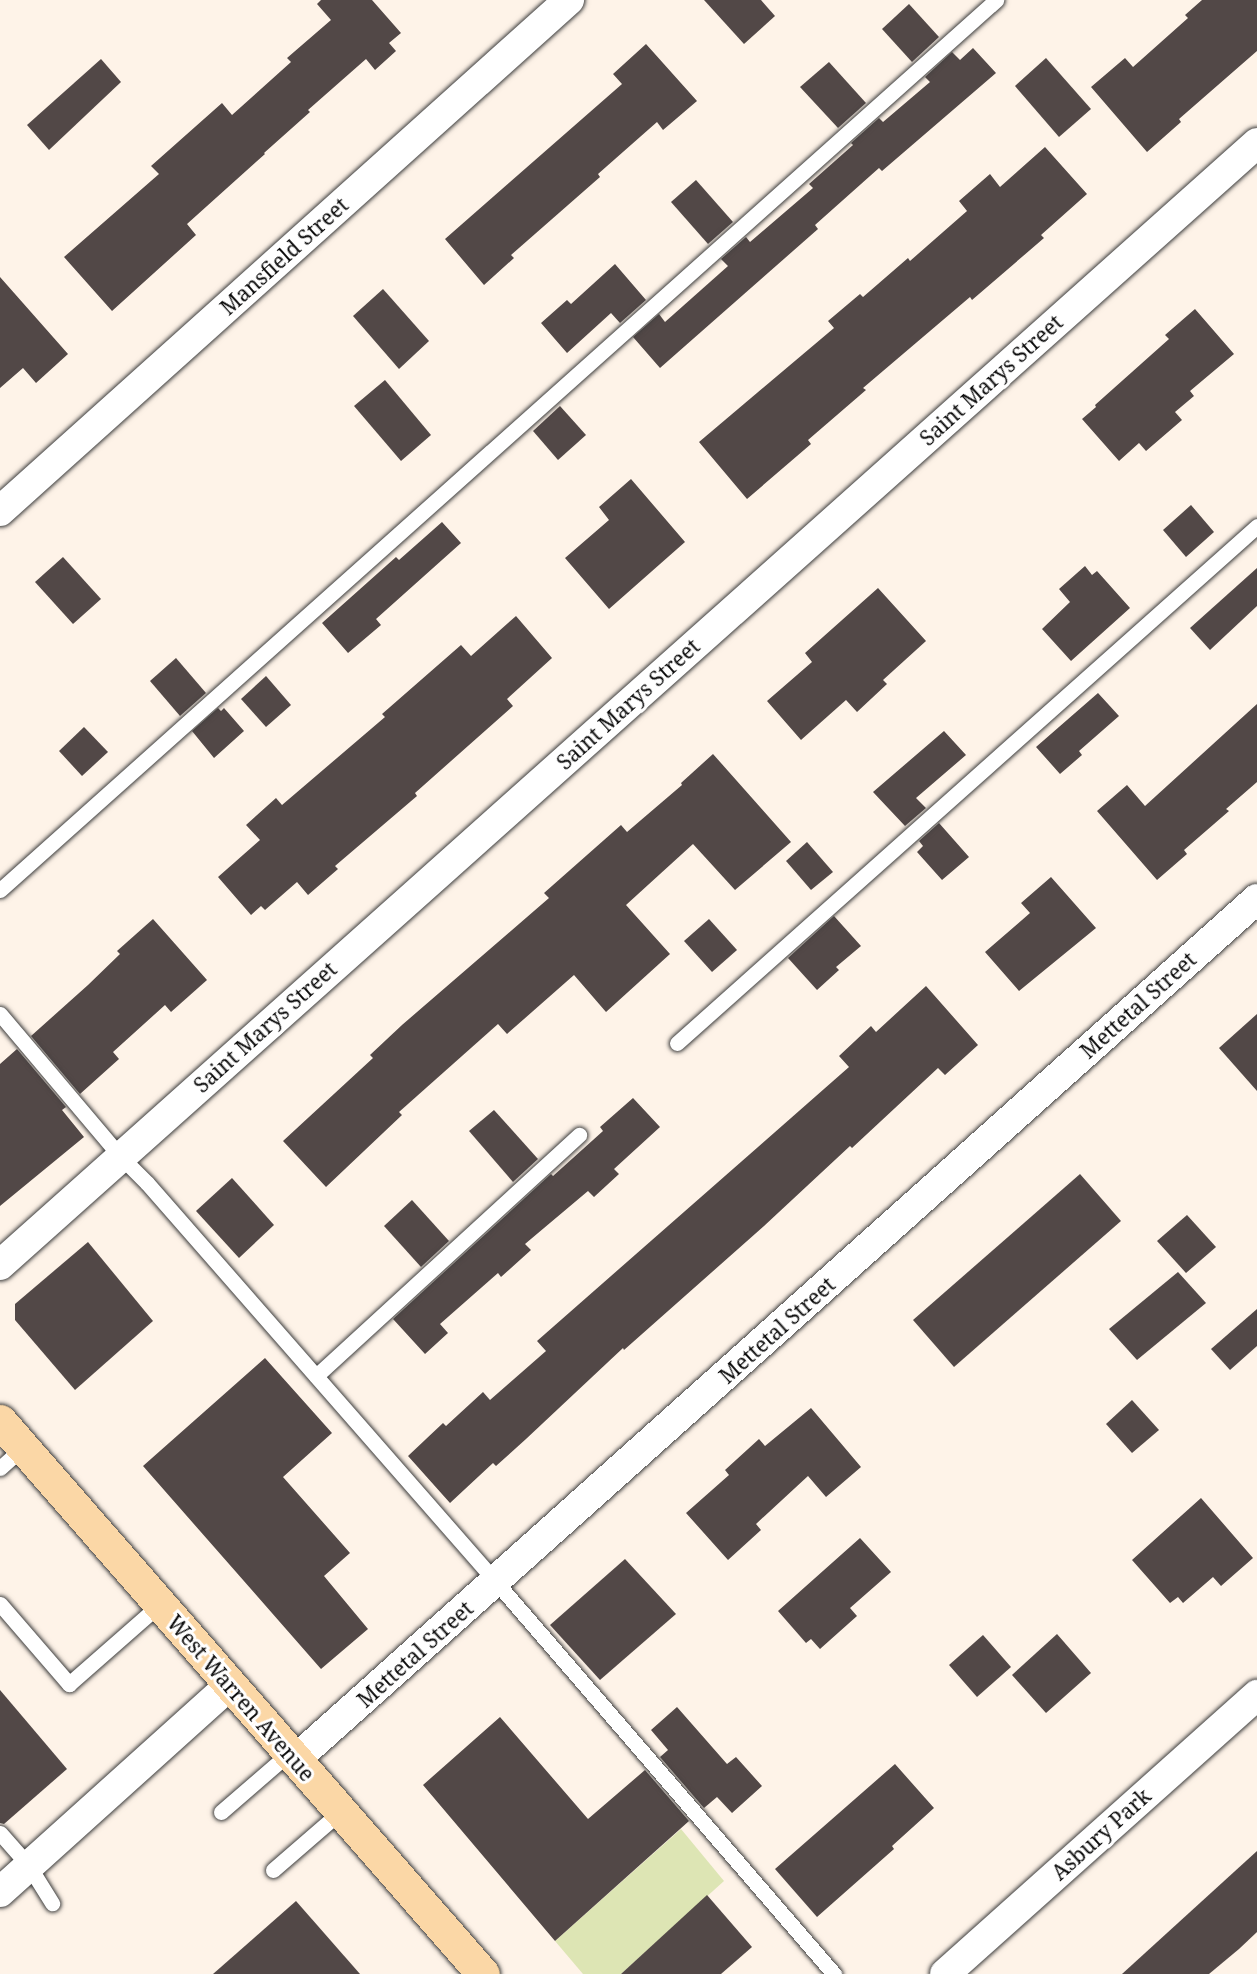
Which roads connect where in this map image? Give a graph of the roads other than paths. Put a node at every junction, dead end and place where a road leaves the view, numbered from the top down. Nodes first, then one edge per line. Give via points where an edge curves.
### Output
1 (569, 0) edge
2 (996, 0) edge
3 (1257, 143) edge
4 (0, 511) edge
5 (1257, 526) edge
6 (0, 890) edge
7 (1257, 899) edge
8 (0, 1014) edge
9 (677, 1043) dead end
10 (579, 1135) dead end
11 (120, 1156) junction
12 (0, 1265) edge
13 (316, 1376) junction
14 (0, 1421) edge
15 (11, 1457) edge
16 (496, 1582) junction
17 (0, 1604) edge
18 (159, 1605) junction
19 (230, 1686) junction
20 (1257, 1695) edge
21 (292, 1757) junction
22 (221, 1812) dead end
23 (340, 1812) junction
24 (0, 1833) edge
25 (29, 1866) junction
26 (273, 1870) dead end
27 (0, 1892) edge
28 (52, 1903) dead end
29 (483, 1974) edge
30 (834, 1974) edge
31 (945, 1974) edge

1 - 4 street, Mansfield Street
2 - 6 lane
3 - 11 street, Saint Marys Street
5 - 9 lane
7 - 16 street, Mettetal Street
8 - 11 lane
10 - 13 lane
11 - 12 street, Saint Marys Street
11 - 13 lane
13 - 16 lane
14 - 15 main road, West Warren Avenue
15 - 18 main road, West Warren Avenue
16 - 21 street, Mettetal Street
16 - 30 lane
17 - 18 lane via 69,1684
18 - 19 main road, West Warren Avenue
19 - 21 main road, West Warren Avenue
19 - 25 street
20 - 31 street, Asbury Park
21 - 22 lane
21 - 23 main road, West Warren Avenue
23 - 26 lane
23 - 29 main road, West Warren Avenue
24 - 25 lane
25 - 27 street
25 - 28 lane

